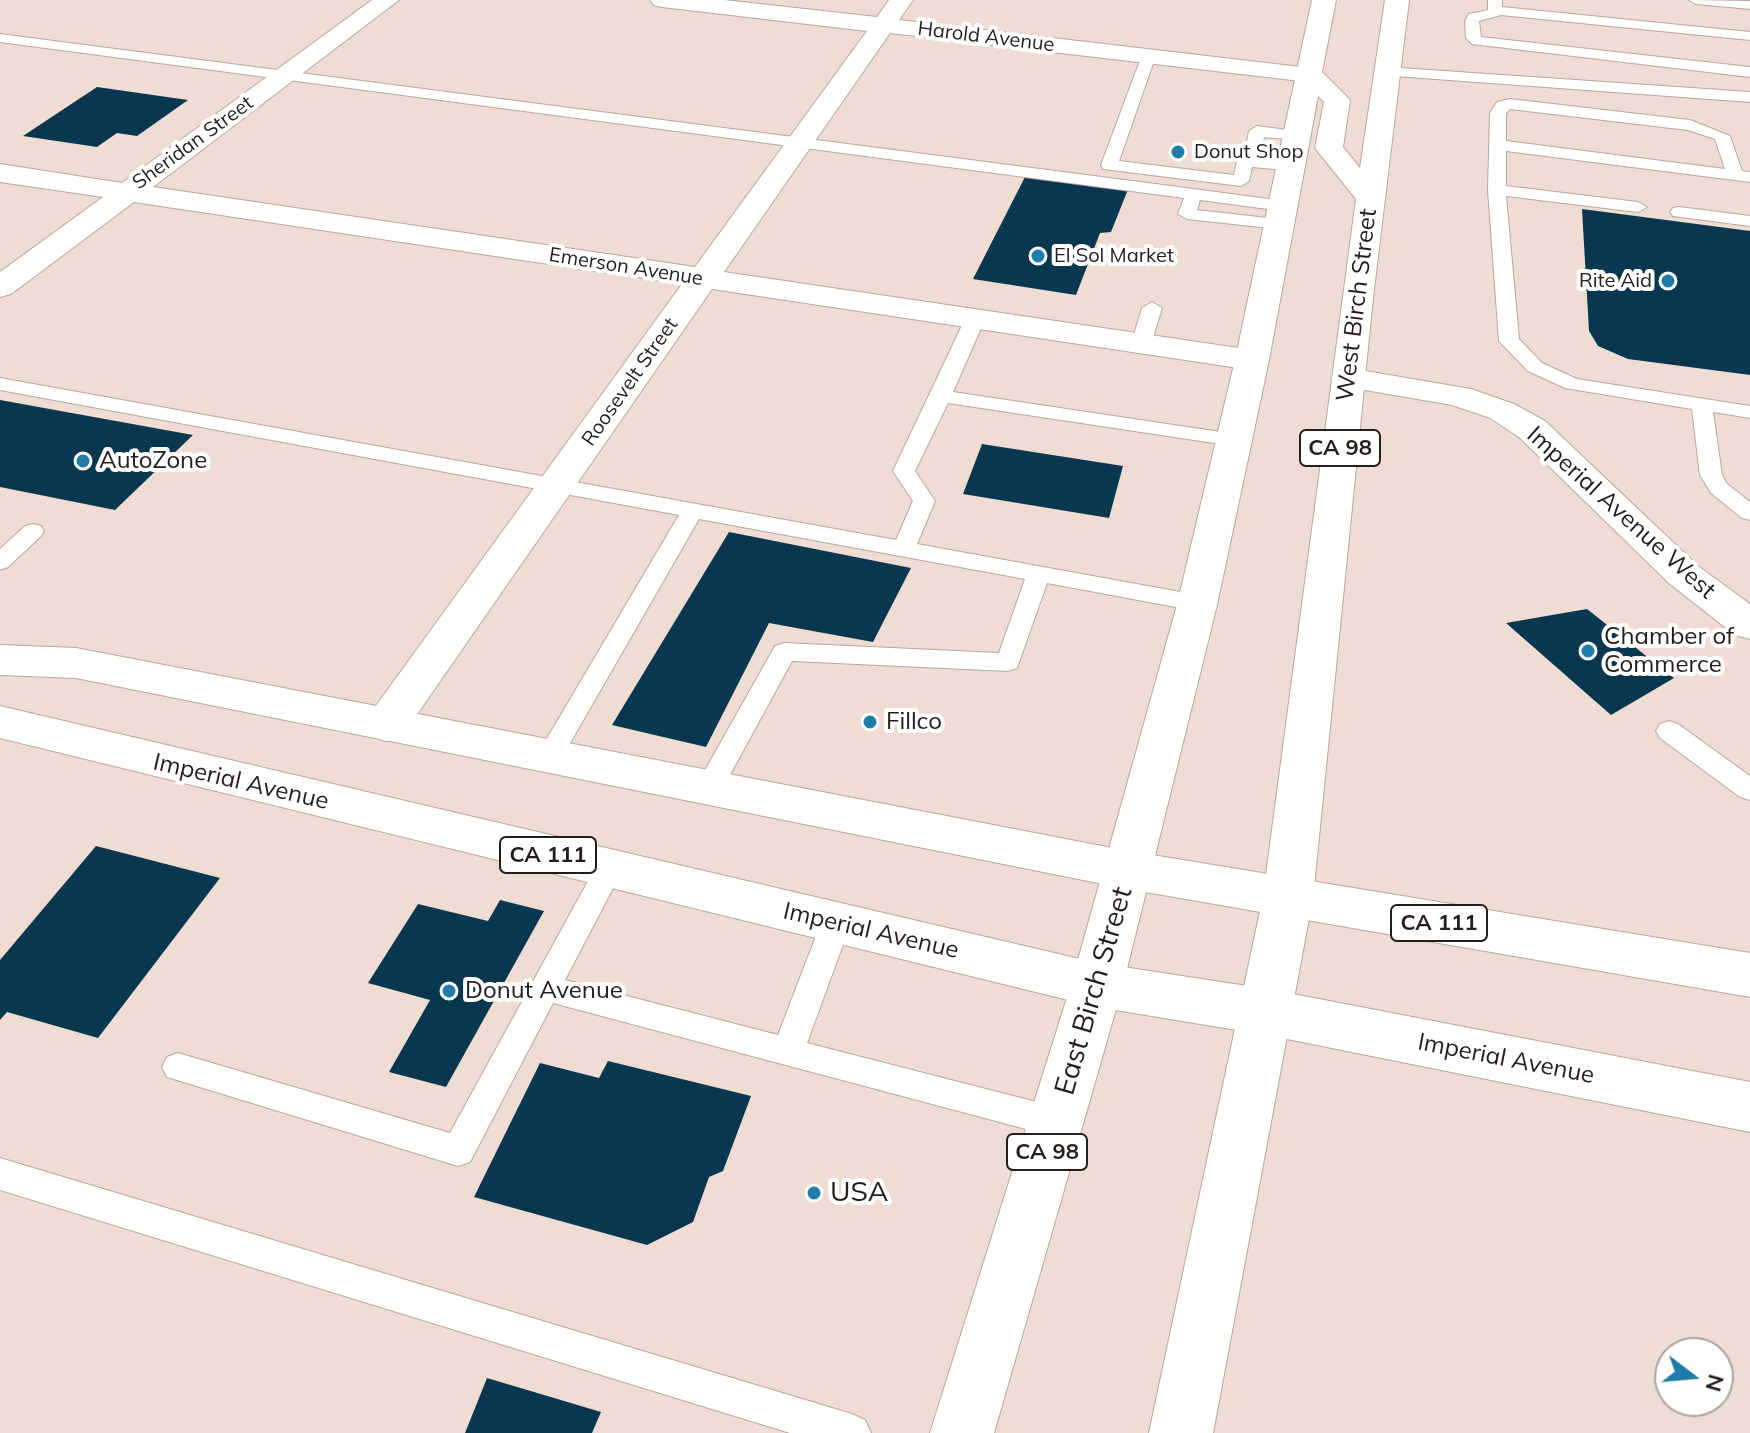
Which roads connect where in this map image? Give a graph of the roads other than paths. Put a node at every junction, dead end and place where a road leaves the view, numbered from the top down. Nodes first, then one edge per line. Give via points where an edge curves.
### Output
1 (387, 0) edge
2 (662, 0) edge
3 (1324, 0) edge
4 (1397, 0) edge
5 (1696, 0) edge
6 (1734, 2) edge
7 (1495, 5) edge
8 (1750, 5) edge
9 (892, 12) edge
10 (1750, 36) edge
11 (0, 38) edge
12 (1149, 55) junction
13 (1386, 72) junction
14 (1750, 72) edge
15 (1309, 74) junction
16 (285, 76) junction
17 (1750, 97) edge
18 (799, 143) junction
19 (1498, 145) junction
20 (1294, 151) junction
21 (1251, 162) junction
22 (0, 173) edge
23 (1742, 176) edge
24 (1497, 190) junction
25 (128, 192) junction
26 (1370, 198) junction
27 (1638, 207) dead end
28 (1679, 212) dead end
29 (1281, 215) junction
30 (1750, 221) edge
31 (703, 279) junction
32 (0, 287) edge
33 (1152, 308) dead end
34 (975, 319) junction
35 (1141, 344) junction
36 (1252, 360) junction
37 (1348, 378) junction
38 (0, 384) edge
39 (941, 396) junction
40 (1702, 405) junction
41 (1750, 412) edge
42 (1234, 440) junction
43 (556, 486) junction
44 (693, 510) junction
45 (1750, 513) edge
46 (33, 531) dead end
47 (904, 548) junction
48 (0, 562) edge
49 (1039, 573) junction
50 (1197, 603) junction
51 (1750, 625) edge
52 (0, 660) edge
53 (0, 722) edge
54 (386, 725) junction
55 (1669, 731) dead end
56 (549, 757) junction
57 (709, 788) junction
58 (1750, 790) edge
59 (609, 869) junction
60 (1128, 870) junction
61 (1288, 897) junction
62 (836, 923) junction
63 (1750, 975) edge
64 (1097, 985) junction
65 (545, 988) junction
66 (1267, 1012) junction
67 (788, 1052) junction
68 (178, 1067) dead end
69 (1750, 1107) edge
70 (1056, 1122) junction
71 (0, 1174) edge
72 (852, 1433) edge
73 (962, 1433) edge
74 (1181, 1433) edge

1 - 16 main road, Sheridan Street
2 - 9 main road, Harold Avenue
3 - 15 main road, CA 98
4 - 13 main road, West Birch Street / CA 98
5 - 6 lane
6 - 8 lane
7 - 10 lane
7 - 14 lane via 1491,15 1474,17 1477,41
9 - 12 main road, Harold Avenue
9 - 18 main road, Roosevelt Street
11 - 16 lane
12 - 15 main road, Harold Avenue
12 - 21 lane via 1109,165 1241,181 1245,161
13 - 17 lane
13 - 26 main road, West Birch Street / CA 98
15 - 20 main road, CA 98
15 - 26 main road via 1337,100 1329,148
16 - 18 lane
16 - 25 main road, Sheridan Street
18 - 29 lane via 1194,194 1187,214
18 - 31 main road, Roosevelt Street
19 - 23 lane
19 - 23 lane via 1498,113 1510,104 1690,125 1722,136
19 - 24 lane
20 - 21 lane
20 - 21 lane via 1257,131
20 - 29 main road, CA 98
22 - 25 main road, Emerson Avenue
24 - 27 lane
24 - 40 lane via 1509,341 1535,367 1572,384
25 - 31 main road, Emerson Avenue
25 - 32 main road, Sheridan Street
26 - 37 main road, West Birch Street / CA 98
28 - 30 lane
29 - 36 main road, CA 98
31 - 34 main road, Emerson Avenue
31 - 43 main road, Roosevelt Street
33 - 35 lane
34 - 35 main road, Emerson Avenue
34 - 39 lane
35 - 36 main road, Emerson Avenue
36 - 42 main road, CA 98
37 - 51 main road, Imperial Avenue West via 1459,396 1502,411 1532,429 1684,575
37 - 61 main road, West Birch Street / CA 98
38 - 43 lane
39 - 42 lane
39 - 47 lane via 904,471 924,501
40 - 41 lane
40 - 45 lane via 1711,475
42 - 50 main road, CA 98
43 - 44 lane
43 - 54 main road, Roosevelt Street
44 - 47 lane
44 - 56 lane
46 - 48 lane
47 - 49 lane
49 - 50 lane
49 - 57 lane via 1008,662 784,652
50 - 60 main road, CA 98
52 - 54 main road, CA 111 via 76,663
53 - 59 main road, Imperial Avenue / CA 111
54 - 56 main road, CA 111
55 - 58 lane
56 - 57 main road, CA 111
57 - 60 main road, CA 111
59 - 62 main road, Imperial Avenue / CA 111
59 - 65 lane
60 - 61 main road, CA 111
60 - 64 main road, East Birch Street / CA 98
61 - 63 main road, CA 111
61 - 66 main road, CA 98
62 - 64 main road, Imperial Avenue / CA 111
62 - 67 lane
64 - 66 main road, Imperial Avenue / CA 111
64 - 70 main road, East Birch Street / CA 98
65 - 67 lane
65 - 68 lane via 458,1151
66 - 69 main road, Imperial Avenue / CA 111
66 - 74 main road, CA 98
67 - 70 lane
70 - 73 main road, East Birch Street / CA 98
71 - 72 lane

